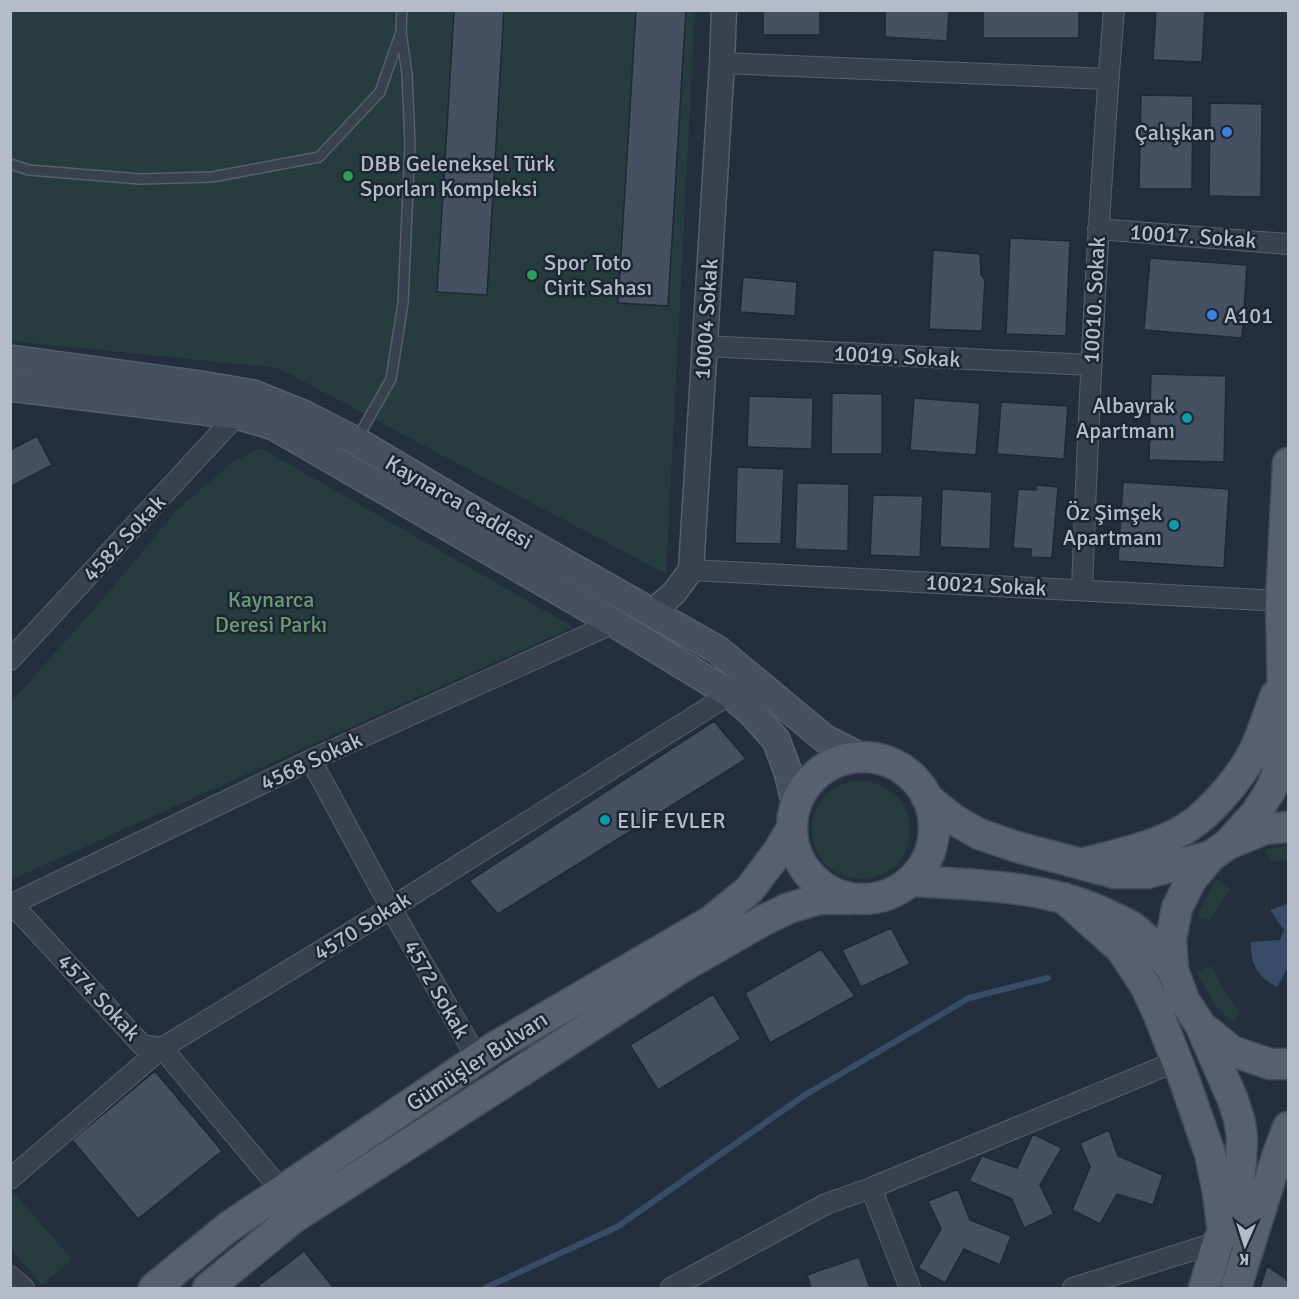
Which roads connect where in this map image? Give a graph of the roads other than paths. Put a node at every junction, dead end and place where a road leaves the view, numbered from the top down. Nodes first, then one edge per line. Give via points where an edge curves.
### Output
1 (402, 10) edge
2 (724, 10) edge
3 (1114, 10) edge
4 (401, 32) junction
5 (722, 63) junction
6 (1108, 79) junction
7 (10, 164) edge
8 (1098, 229) junction
9 (1288, 244) edge
10 (704, 346) junction
11 (10, 359) edge
12 (1091, 365) junction
13 (10, 387) edge
14 (237, 415) junction
15 (356, 441) junction
16 (1288, 463) edge
17 (691, 570) junction
18 (1082, 590) junction
19 (1281, 601) junction
20 (652, 612) junction
21 (614, 623) junction
22 (10, 660) edge
23 (1282, 676) junction
24 (730, 694) junction
25 (861, 757) junction
26 (311, 760) junction
27 (927, 798) junction
28 (793, 817) junction
29 (1288, 828) edge
30 (1220, 850) junction
31 (1081, 864) junction
32 (910, 881) junction
33 (1064, 898) junction
34 (849, 899) junction
35 (11, 905) edge
36 (391, 908) junction
37 (1173, 970) junction
38 (1201, 1026) junction
39 (162, 1048) junction
40 (477, 1058) junction
41 (1177, 1061) junction
42 (1288, 1065) edge
43 (1288, 1127) edge
44 (1288, 1158) edge
45 (10, 1179) edge
46 (1269, 1182) junction
47 (871, 1188) junction
48 (282, 1191) junction
49 (1221, 1237) junction
50 (10, 1276) edge
51 (24, 1288) edge
52 (154, 1288) edge
53 (208, 1288) edge
54 (671, 1288) edge
55 (910, 1288) edge
56 (1075, 1288) edge
57 (1204, 1288) edge
58 (1236, 1288) edge

1 - 4 lane
2 - 5 street, 10004 Sokak
3 - 6 street, 10010. Sokak
4 - 7 lane via 380,92 319,157 212,177 140,179 29,170
4 - 15 lane via 410,144 403,303 391,379
5 - 6 street
5 - 10 street, 10004 Sokak
6 - 8 street, 10010. Sokak
8 - 9 street, 10017. Sokak
8 - 12 street, 10010. Sokak
10 - 12 street, 10019. Sokak
10 - 17 street, 10004 Sokak
11 - 15 main road, Kaynarca Caddesi via 253,394
12 - 18 street, 10010. Sokak
13 - 14 main road, Kaynarca Caddesi
14 - 21 main road, Kaynarca Caddesi via 274,426
14 - 22 street, 4582 Sokak
15 - 20 main road, Kaynarca Caddesi
16 - 19 main road
17 - 18 street, 10021 Sokak
17 - 20 street via 674,593
18 - 19 street, 10021 Sokak
19 - 23 main road
20 - 25 main road, Kaynarca Caddesi via 718,650 825,739
21 - 24 main road, Kaynarca Caddesi
21 - 26 street, 4568 Sokak
23 - 30 main road via 1282,729 1276,778 1256,813
23 - 31 main road via 1246,765 1200,819 1154,843
24 - 28 main road, Kaynarca Caddesi via 776,740 788,772
24 - 36 street, 4570 Sokak
25 - 27 main road, Kaynarca Caddesi via 883,760 904,769
25 - 28 main road, Kaynarca Caddesi via 838,761 818,772 802,789
26 - 35 street, 4568 Sokak
26 - 36 street, 4572 Sokak
27 - 31 main road, Kaynarca Caddesi via 979,834
27 - 32 main road, Kaynarca Caddesi via 935,833 929,856
28 - 34 main road, Kaynarca Caddesi via 796,855 807,875 826,890
28 - 40 main road, Gümüşler Bulvarı via 777,853 749,890 711,921
29 - 30 main road, Kaynarca Caddesi via 1265,829
30 - 31 main road, Kaynarca Caddesi via 1148,873 1115,873
30 - 37 main road via 1191,880 1177,908 1171,939
32 - 33 main road via 1001,887
32 - 34 main road, Kaynarca Caddesi via 897,892 874,899
33 - 37 main road via 1100,910 1132,927
33 - 41 main road via 1121,949 1146,987
34 - 53 main road, Gümüşler Bulvarı via 819,899 789,909 684,966 292,1219
35 - 39 street, 4574 Sokak via 142,1045
36 - 39 street, 4570 Sokak
36 - 40 street, 4572 Sokak
37 - 38 main road via 1184,1000
38 - 42 main road via 1232,1051 1270,1064
38 - 49 main road via 1233,1100 1242,1137 1238,1186
39 - 45 street, 4570 Sokak
39 - 48 street, 4574 Sokak
40 - 48 main road, Gümüşler Bulvarı
41 - 47 street
41 - 49 main road via 1210,1154
43 - 46 main road
44 - 46 street
46 - 58 main road
47 - 54 street via 826,1204
47 - 55 street
48 - 52 main road, Gümüşler Bulvarı via 227,1228
49 - 56 street
49 - 57 main road
50 - 51 street

